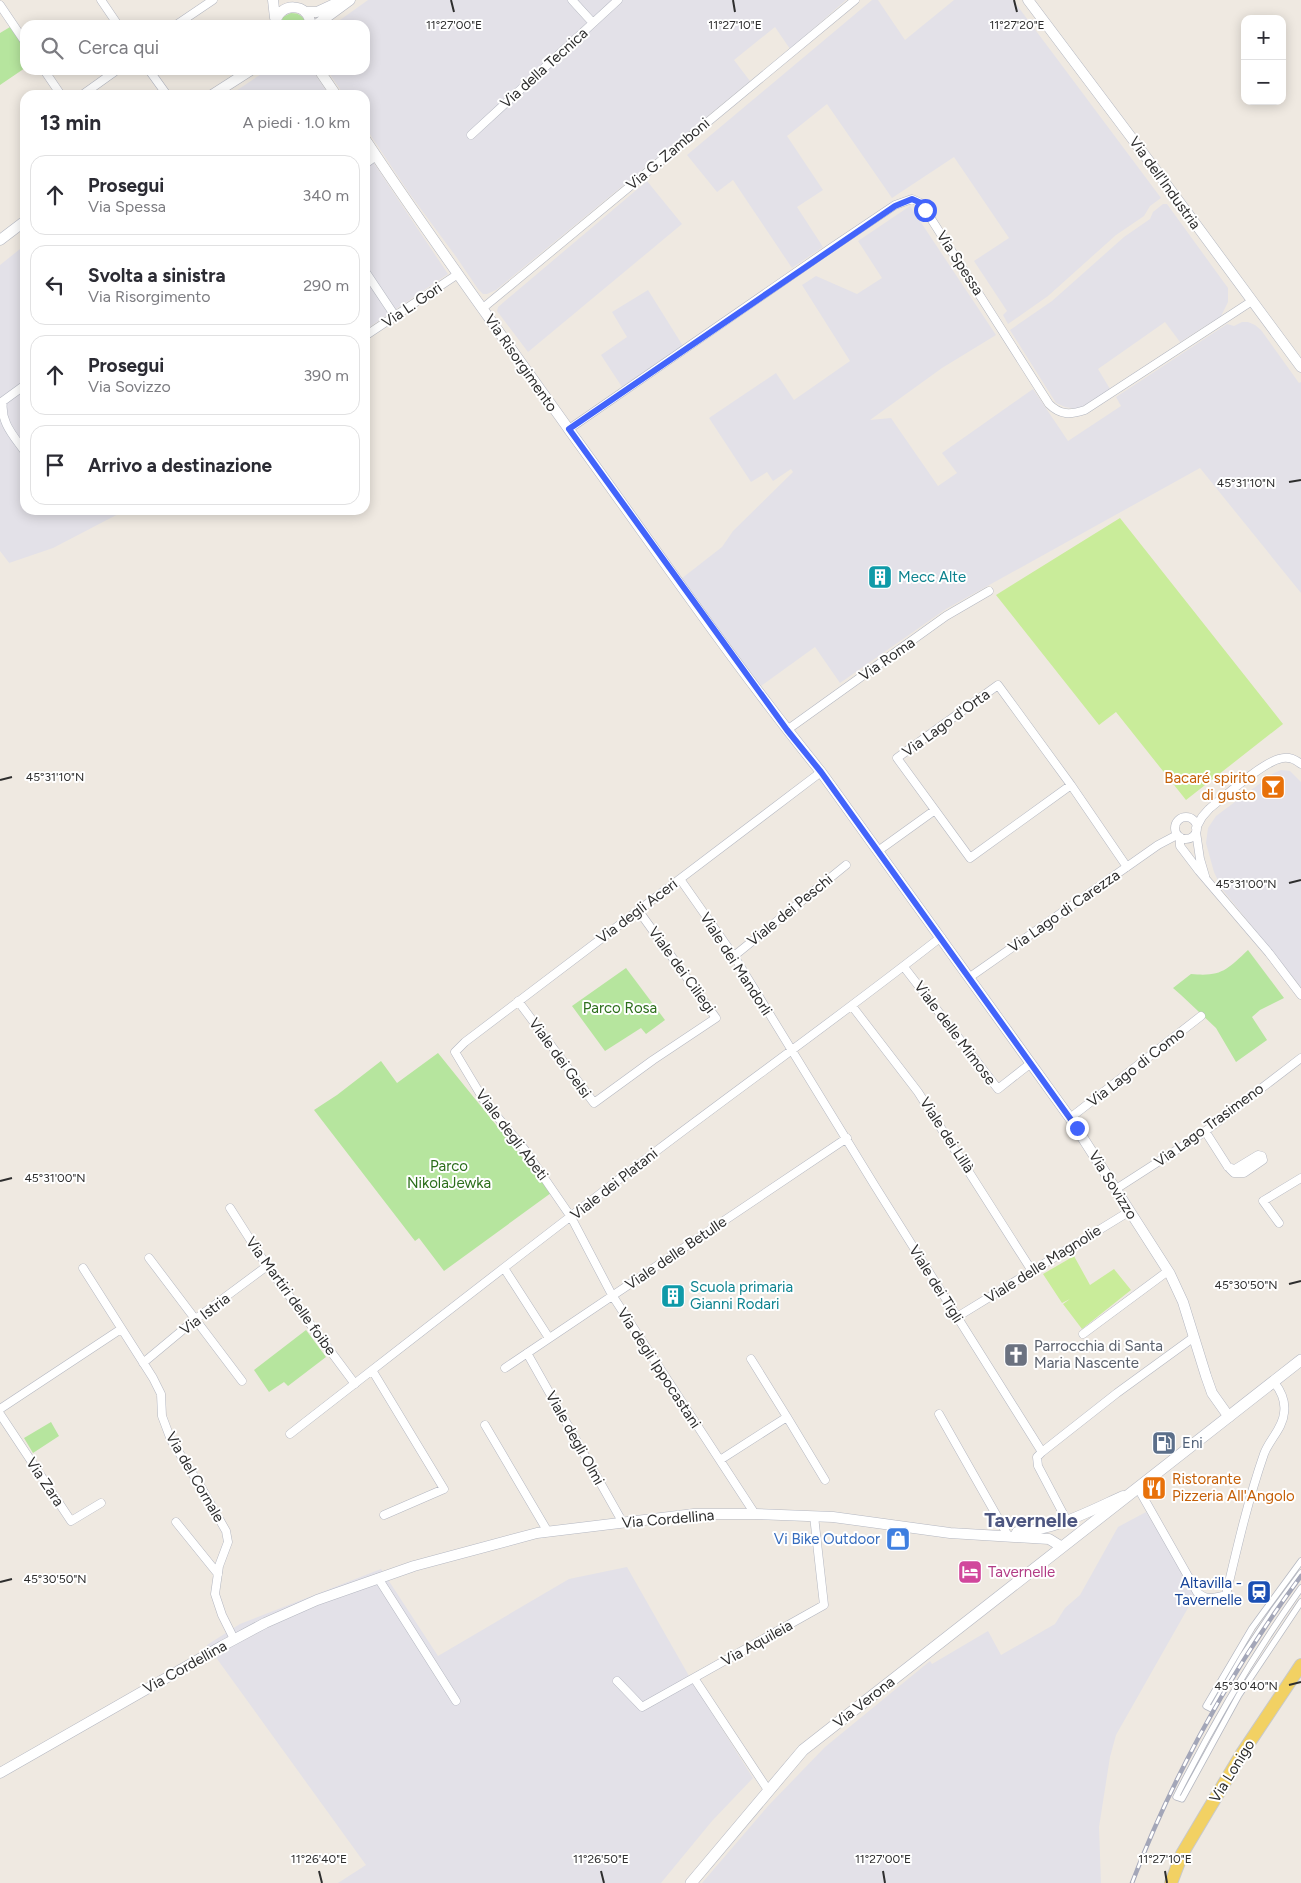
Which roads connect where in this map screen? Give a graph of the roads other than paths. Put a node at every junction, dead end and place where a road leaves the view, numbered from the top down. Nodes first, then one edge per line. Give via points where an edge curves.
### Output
1 (101, 0) edge
2 (213, 0) edge
3 (273, 0) edge
4 (279, 0) edge
5 (344, 0) edge
6 (350, 0) edge
7 (572, 0) edge
8 (618, 0) edge
9 (855, 0) edge
10 (1028, 0) edge
11 (0, 5) edge
12 (290, 7) junction
13 (306, 12) junction
14 (115, 20) edge
15 (183, 20) edge
16 (275, 20) edge
17 (276, 20) edge
18 (310, 20) edge
19 (323, 20) edge
20 (593, 23) junction
21 (20, 35) edge
22 (47, 75) edge
23 (110, 75) edge
24 (153, 75) edge
25 (236, 75) edge
26 (242, 75) edge
27 (323, 75) edge
28 (228, 84) junction
29 (58, 90) edge
30 (89, 90) edge
31 (163, 90) edge
32 (219, 90) edge
33 (333, 90) edge
34 (471, 135) dead end
35 (370, 149) edge
36 (376, 156) junction
37 (370, 160) edge
38 (20, 225) edge
39 (0, 240) edge
40 (458, 274) junction
41 (370, 278) edge
42 (1252, 302) junction
43 (483, 308) junction
44 (395, 316) junction
45 (370, 333) edge
46 (1301, 367) edge
47 (20, 389) edge
48 (569, 429) junction
49 (20, 445) edge
50 (989, 591) dead end
51 (787, 730) junction
52 (1301, 764) edge
53 (821, 772) junction
54 (1071, 785) junction
55 (1209, 809) junction
56 (935, 810) junction
57 (1188, 817) junction
58 (1196, 830) junction
59 (1177, 833) junction
60 (878, 851) junction
61 (846, 864) dead end
62 (1127, 867) junction
63 (1205, 876) junction
64 (680, 879) junction
65 (638, 910) junction
66 (941, 937) junction
67 (734, 956) junction
68 (904, 967) junction
69 (970, 977) junction
70 (1301, 995) edge
71 (518, 1001) junction
72 (852, 1006) junction
73 (1201, 1016) dead end
74 (791, 1050) junction
75 (455, 1052) joint
76 (1301, 1058) edge
77 (653, 1060) joint
78 (1031, 1063) junction
79 (1070, 1118) junction
80 (1205, 1131) junction
81 (847, 1138) junction
82 (1228, 1167) dead end
83 (1301, 1178) edge
84 (1116, 1189) junction
85 (230, 1208) dead end
86 (1130, 1211) junction
87 (571, 1217) junction
88 (1279, 1223) dead end
89 (149, 1258) dead end
90 (267, 1266) junction
91 (83, 1268) dead end
92 (504, 1268) junction
93 (1032, 1271) junction
94 (1168, 1271) junction
95 (612, 1295) junction
96 (957, 1317) junction
97 (195, 1320) junction
98 (121, 1329) junction
99 (1083, 1334) dead end
100 (1194, 1337) junction
101 (549, 1338) junction
102 (527, 1353) junction
103 (751, 1359) dead end
104 (1301, 1360) edge
105 (143, 1363) junction
106 (505, 1368) dead end
107 (372, 1370) junction
108 (242, 1381) dead end
109 (1274, 1382) junction
110 (355, 1384) junction
111 (0, 1409) edge
112 (0, 1414) edge
113 (939, 1414) dead end
114 (1229, 1416) junction
115 (788, 1417) junction
116 (485, 1425) dead end
117 (290, 1434) dead end
118 (1042, 1452) junction
119 (720, 1460) junction
120 (825, 1480) dead end
121 (1136, 1490) junction
122 (101, 1504) dead end
123 (755, 1514) junction
124 (384, 1515) dead end
125 (814, 1516) junction
126 (1067, 1521) junction
127 (176, 1522) dead end
128 (623, 1522) junction
129 (548, 1532) junction
130 (1006, 1532) junction
131 (964, 1534) junction
132 (1062, 1547) junction
133 (1301, 1561) edge
134 (218, 1574) junction
135 (1301, 1574) edge
136 (378, 1578) junction
137 (1301, 1588) edge
138 (1301, 1602) edge
139 (234, 1639) junction
140 (1301, 1665) edge
141 (694, 1678) junction
142 (617, 1681) dead end
143 (456, 1701) dead end
144 (0, 1773) edge
145 (768, 1790) junction
146 (691, 1883) edge
147 (1171, 1883) edge

1 - 14 street
2 - 15 street
3 - 16 street
4 - 12 street
5 - 13 street via 317,12
6 - 19 street
7 - 20 street
8 - 20 street, Via della Tecnica
9 - 43 street, Via G. Zamboni
10 - 42 street, Via dell'Industria
11 - 21 street
12 - 13 street
12 - 17 street via 282,10
13 - 18 street
20 - 34 street, Via della Tecnica
22 - 29 street
23 - 30 street
24 - 31 street
25 - 28 street
26 - 28 street
27 - 33 street
28 - 32 street
35 - 36 street, Via Risorgimento
36 - 37 street
36 - 40 street, Via Risorgimento
38 - 39 street
40 - 43 street, Via Risorgimento
40 - 44 street, Via L. Gori
41 - 44 street
42 - 46 street, Via dell'Industria
42 - 48 street, Via Spessa via 1085,410 1074,414 1060,412 1045,397 921,203 912,199 863,227
43 - 48 street, Via Risorgimento
44 - 45 street, Via L. Gori
47 - 49 street via 3,401 1,411 2,419
48 - 51 street, Via Risorgimento
50 - 51 street, Via Roma via 942,619
51 - 53 street, Via Sovizzo
52 - 55 street via 1291,758 1278,759
53 - 60 street, Via Sovizzo
53 - 64 street, Via degli Aceri
54 - 56 street, Via Lago d'Orta via 970,858
54 - 56 street, Via Lago d'Orta via 998,685 897,758
54 - 62 street, Via Lago d'Orta
55 - 57 street
55 - 58 street
56 - 60 street
57 - 58 street via 1194,821
57 - 59 street via 1180,818 1175,824
58 - 59 street via 1191,838
58 - 63 street
59 - 62 street, Via Lago di Carezza
59 - 63 street via 1180,846
60 - 66 street, Via Sovizzo
61 - 67 street, Viale dei Peschi
62 - 69 street, Via Lago di Carezza
63 - 70 street
64 - 65 street, Via degli Aceri
64 - 67 street, Viale dei Mandorli
65 - 71 street, Via degli Aceri
65 - 77 street, Viale dei Ciliegi via 716,1018
66 - 68 street, Viale dei Platani
66 - 69 street, Via Sovizzo
67 - 74 street, Viale dei Mandorli
68 - 72 street, Viale dei Platani
68 - 78 street, Viale delle Mimose via 998,1089
69 - 78 street, Via Sovizzo
71 - 75 street, Via degli Aceri
71 - 77 street, Viale dei Gelsi via 594,1104
72 - 74 street, Viale dei Platani
72 - 93 street, Viale dei Lillà via 918,1092
73 - 79 street, Via Lago di Como
74 - 81 street, Viale dei Tigli
74 - 87 street, Viale dei Platani
75 - 87 street, Viale degli Abeti via 485,1102 525,1150
76 - 80 street, Via Lago Trasimeno
78 - 79 street, Via Sovizzo
79 - 84 street, Via Sovizzo
80 - 82 street
80 - 84 street, Via Lago Trasimeno
81 - 95 street, Viale delle Betulle
81 - 96 street, Viale dei Tigli
83 - 88 street via 1263,1201
84 - 86 street, Via Sovizzo
85 - 90 street, Via Martiri delle foibe
86 - 93 street, Viale delle Magnolie
86 - 94 street, Via Sovizzo
87 - 92 street, Viale dei Platani
87 - 95 street, Via degli Ippocastani
89 - 97 street
90 - 97 street, Via Istria
90 - 110 street, Via Martiri delle foibe
91 - 98 street, Via del Cornale
92 - 101 street
92 - 107 street, Viale dei Platani
93 - 96 street, Viale delle Magnolie
94 - 99 street
94 - 100 street, Via Sovizzo via 1183,1302
95 - 101 street, Viale delle Betulle
95 - 119 street, Via degli Ippocastani
96 - 118 street, Viale dei Tigli
97 - 105 street, Via Istria
97 - 108 street
98 - 105 street, Via del Cornale
98 - 111 street
100 - 114 street, Via Sovizzo via 1212,1392
100 - 118 street
101 - 102 street, Viale delle Betulle
102 - 106 street, Viale delle Betulle
102 - 128 street, Viale degli Olmi
103 - 115 street
104 - 109 main road, Via Verona
105 - 134 street, Via del Cornale via 161,1394 162,1416 170,1440 202,1487 226,1531 228,1542
107 - 110 street, Viale dei Platani
107 - 124 street via 444,1489
109 - 114 main road, Via Verona
109 - 121 street via 1281,1391 1284,1416 1264,1452 1226,1594 1214,1598 1203,1597 1197,1592
110 - 117 street, Viale dei Platani
112 - 122 street, Via Zara via 71,1521
113 - 130 street
114 - 121 main road, Via Verona
115 - 119 street
115 - 120 street
116 - 129 street
118 - 126 street via 1038,1466
119 - 123 street, Via degli Ippocastani
121 - 126 street, Via Cordellina
121 - 132 main road, Via Verona
123 - 125 street, Via Cordellina
123 - 128 street, Via Cordellina via 694,1514
125 - 131 street, Via Cordellina
125 - 141 street, Via Aquileia via 824,1605
126 - 130 street, Via Cordellina via 1029,1531
127 - 134 street
128 - 129 street, Via Cordellina
129 - 136 street, Via Cordellina
130 - 131 street, Via Cordellina
131 - 132 street, Via Cordellina via 1049,1538
132 - 145 main road, Via Verona via 803,1750
133 - 135 street via 1252,1628 1206,1706 1212,1709 1246,1651
134 - 139 street, Via del Cornale via 217,1604
136 - 139 street, Via Cordellina via 316,1600
136 - 143 street
137 - 138 street via 1242,1675 1176,1797 1182,1799 1239,1695
139 - 144 street, Via Cordellina
140 - 147 main road, Via Lonigo via 1241,1755 1182,1854
141 - 142 street, Via Aquileia via 642,1706
141 - 145 street
145 - 146 main road, Via Verona

